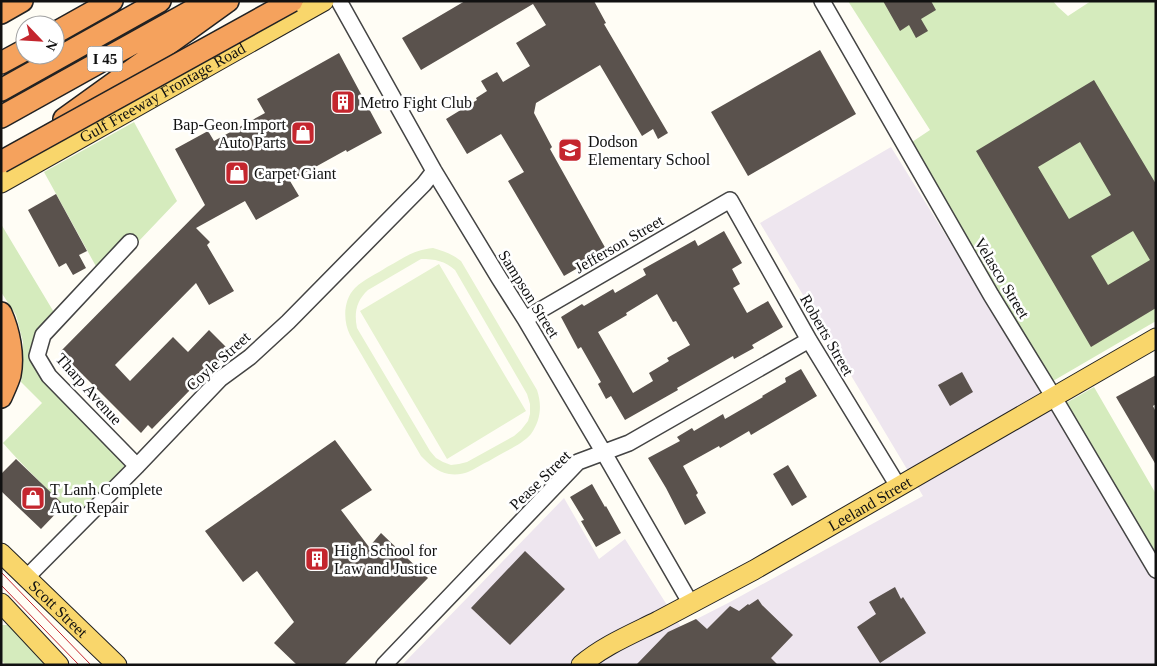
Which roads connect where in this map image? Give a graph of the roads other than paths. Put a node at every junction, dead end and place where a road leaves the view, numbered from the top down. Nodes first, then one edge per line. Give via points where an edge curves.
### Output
1 (22, 1) edge
2 (112, 1) edge
3 (160, 1) edge
4 (209, 1) edge
5 (228, 1) edge
6 (292, 1) edge
7 (324, 1) edge
8 (339, 1) edge
9 (822, 1) edge
10 (1, 12) edge
11 (65, 27) edge
12 (15, 55) edge
13 (1, 63) edge
14 (1, 90) edge
15 (1, 117) edge
16 (1, 162) edge
17 (1, 166) edge
18 (434, 171) junction
19 (1, 183) edge
20 (730, 200) joint
21 (130, 242) dead end
22 (1, 313) edge
23 (525, 319) junction
24 (1156, 338) edge
25 (809, 340) junction
26 (1053, 396) junction
27 (1, 397) edge
28 (604, 453) junction
29 (137, 466) junction
30 (898, 486) junction
31 (1, 553) edge
32 (1156, 570) edge
33 (26, 578) junction
34 (1, 603) edge
35 (691, 604) junction
36 (59, 665) edge
37 (117, 665) edge
38 (384, 665) edge
39 (580, 665) edge

1 - 10 highway
2 - 11 highway
3 - 14 highway, I 45
4 - 15 highway, I 45
5 - 17 highway
6 - 16 highway, bridge
7 - 19 main road, Gulf Freeway Frontage Road
8 - 18 street, Sampson Street
9 - 26 street, Velasco Street via 991,295
12 - 13 highway
18 - 23 street, Sampson Street
18 - 29 street, Coyle Street via 288,322 222,378
20 - 23 street, Jefferson Street
20 - 25 street, Roberts Street
21 - 29 street, Tharp Avenue via 43,335 37,356 49,376
22 - 27 highway via 11,346 10,374
23 - 28 street, Sampson Street
24 - 26 main road, Leeland Street
25 - 28 street, Pease Street via 630,443
25 - 30 street, Roberts Street
26 - 30 main road, Leeland Street
26 - 32 street, Velasco Street
28 - 35 street, Sampson Street
28 - 38 street, Pease Street via 578,462
29 - 33 street, Coyle Street
30 - 35 main road, Leeland Street
31 - 33 main road, Scott Street
33 - 37 main road, Scott Street
34 - 36 main road
35 - 39 main road, Leeland Street via 611,644

